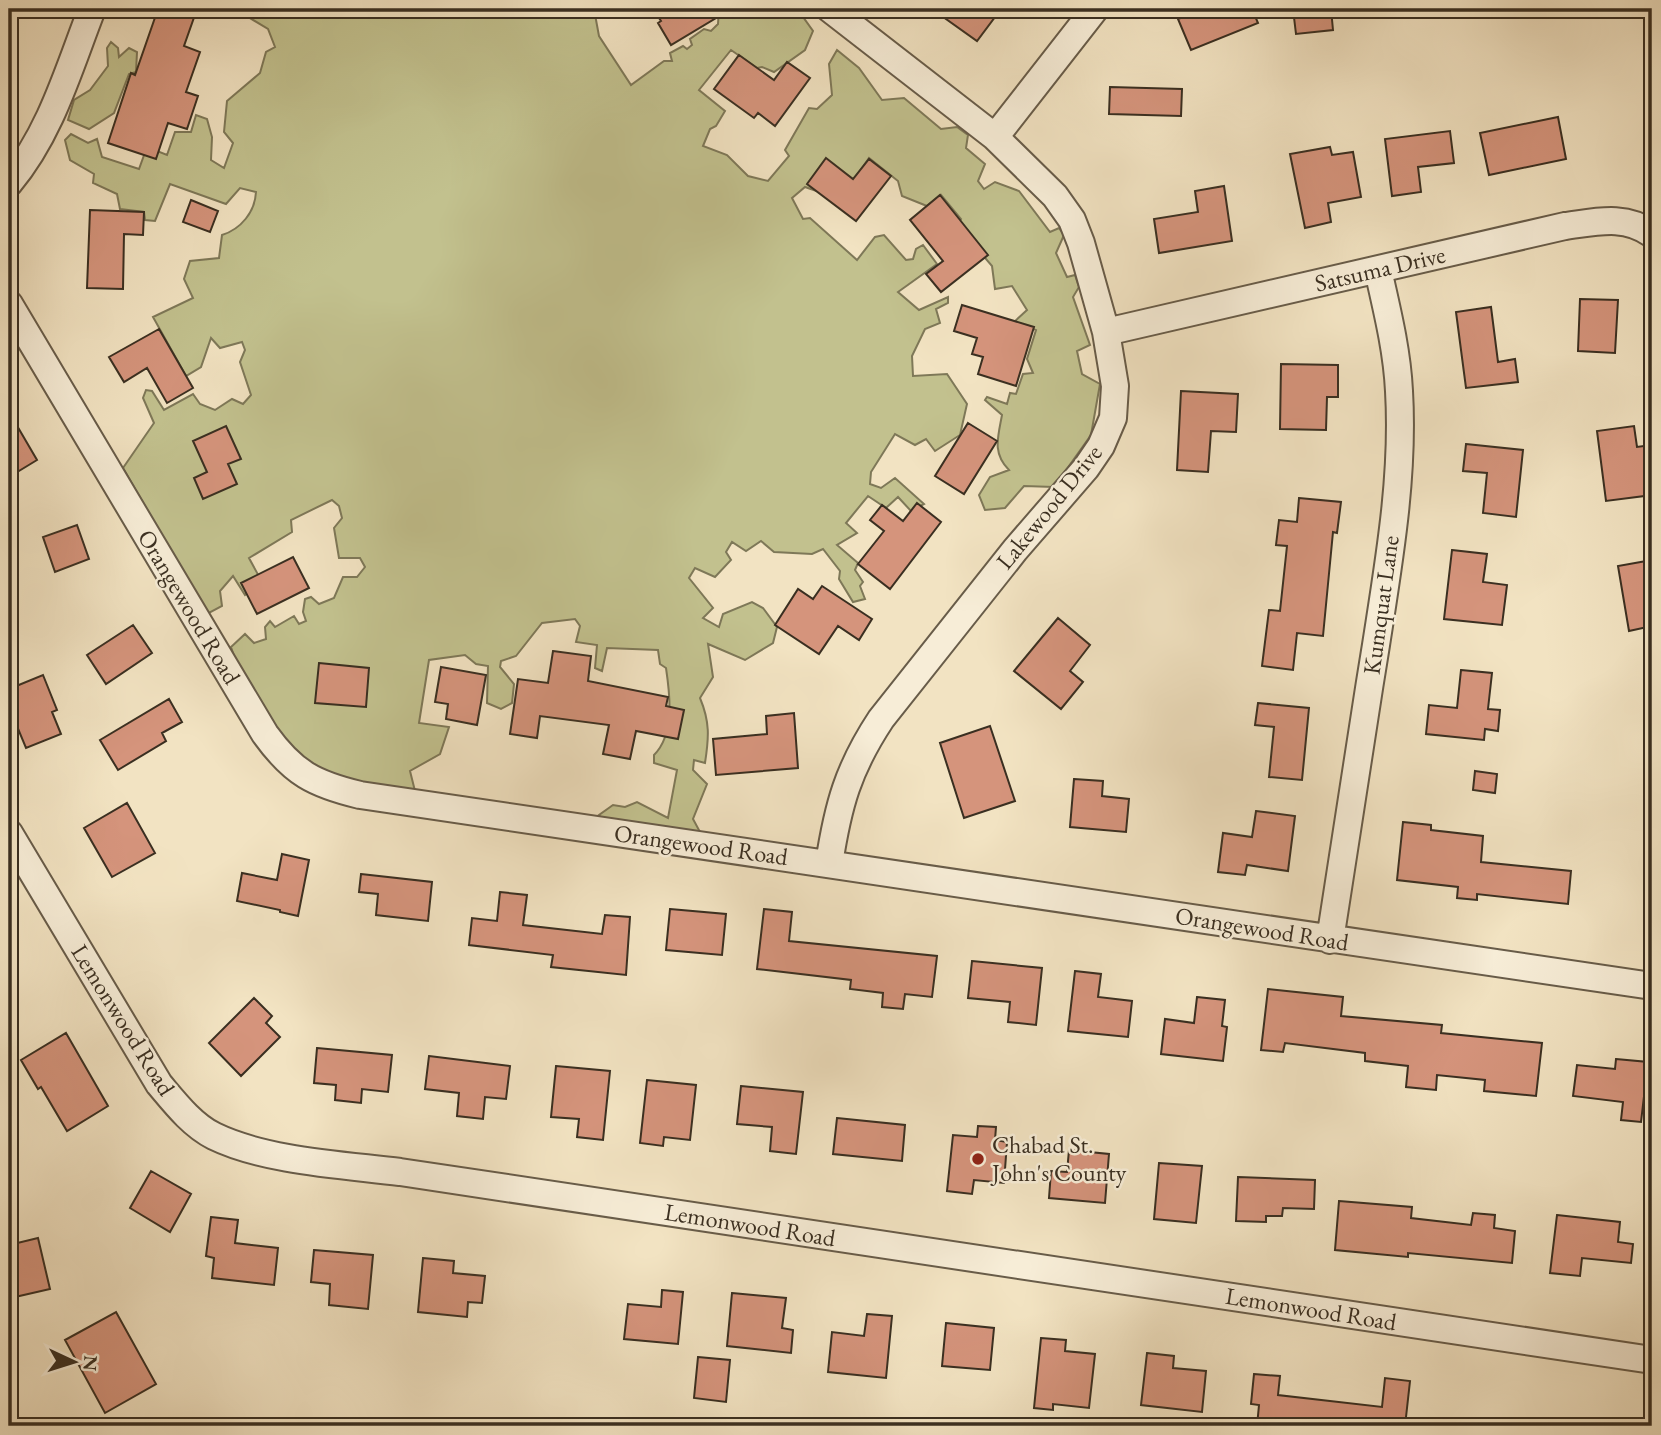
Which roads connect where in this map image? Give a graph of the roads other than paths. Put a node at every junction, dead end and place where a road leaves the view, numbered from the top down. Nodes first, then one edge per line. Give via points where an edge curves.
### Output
1 (92, 9) edge
2 (830, 9) edge
3 (1095, 9) edge
4 (995, 137) junction
5 (9, 183) edge
6 (1652, 234) edge
7 (1378, 270) junction
8 (9, 304) edge
9 (1106, 332) junction
10 (9, 833) edge
11 (829, 864) junction
12 (1330, 940) junction
13 (1652, 986) edge
14 (1652, 1360) edge

1 - 5 street via 36,146
2 - 4 street, Lakewood Drive
3 - 4 street
4 - 9 street, Lakewood Drive via 1055,196 1072,220
6 - 7 street, Satsuma Drive via 1627,221 1609,220
7 - 9 street, Satsuma Drive
7 - 12 street, Kumquat Lane via 1394,344 1400,455
8 - 11 street, Orangewood Road via 265,734 303,775 360,795
9 - 11 street, Lakewood Drive via 1115,386 1113,418 1101,446 864,744 845,783
10 - 14 street, Lemonwood Road via 159,1084 178,1107 215,1136 256,1150
11 - 12 street, Orangewood Road
12 - 13 street, Orangewood Road

